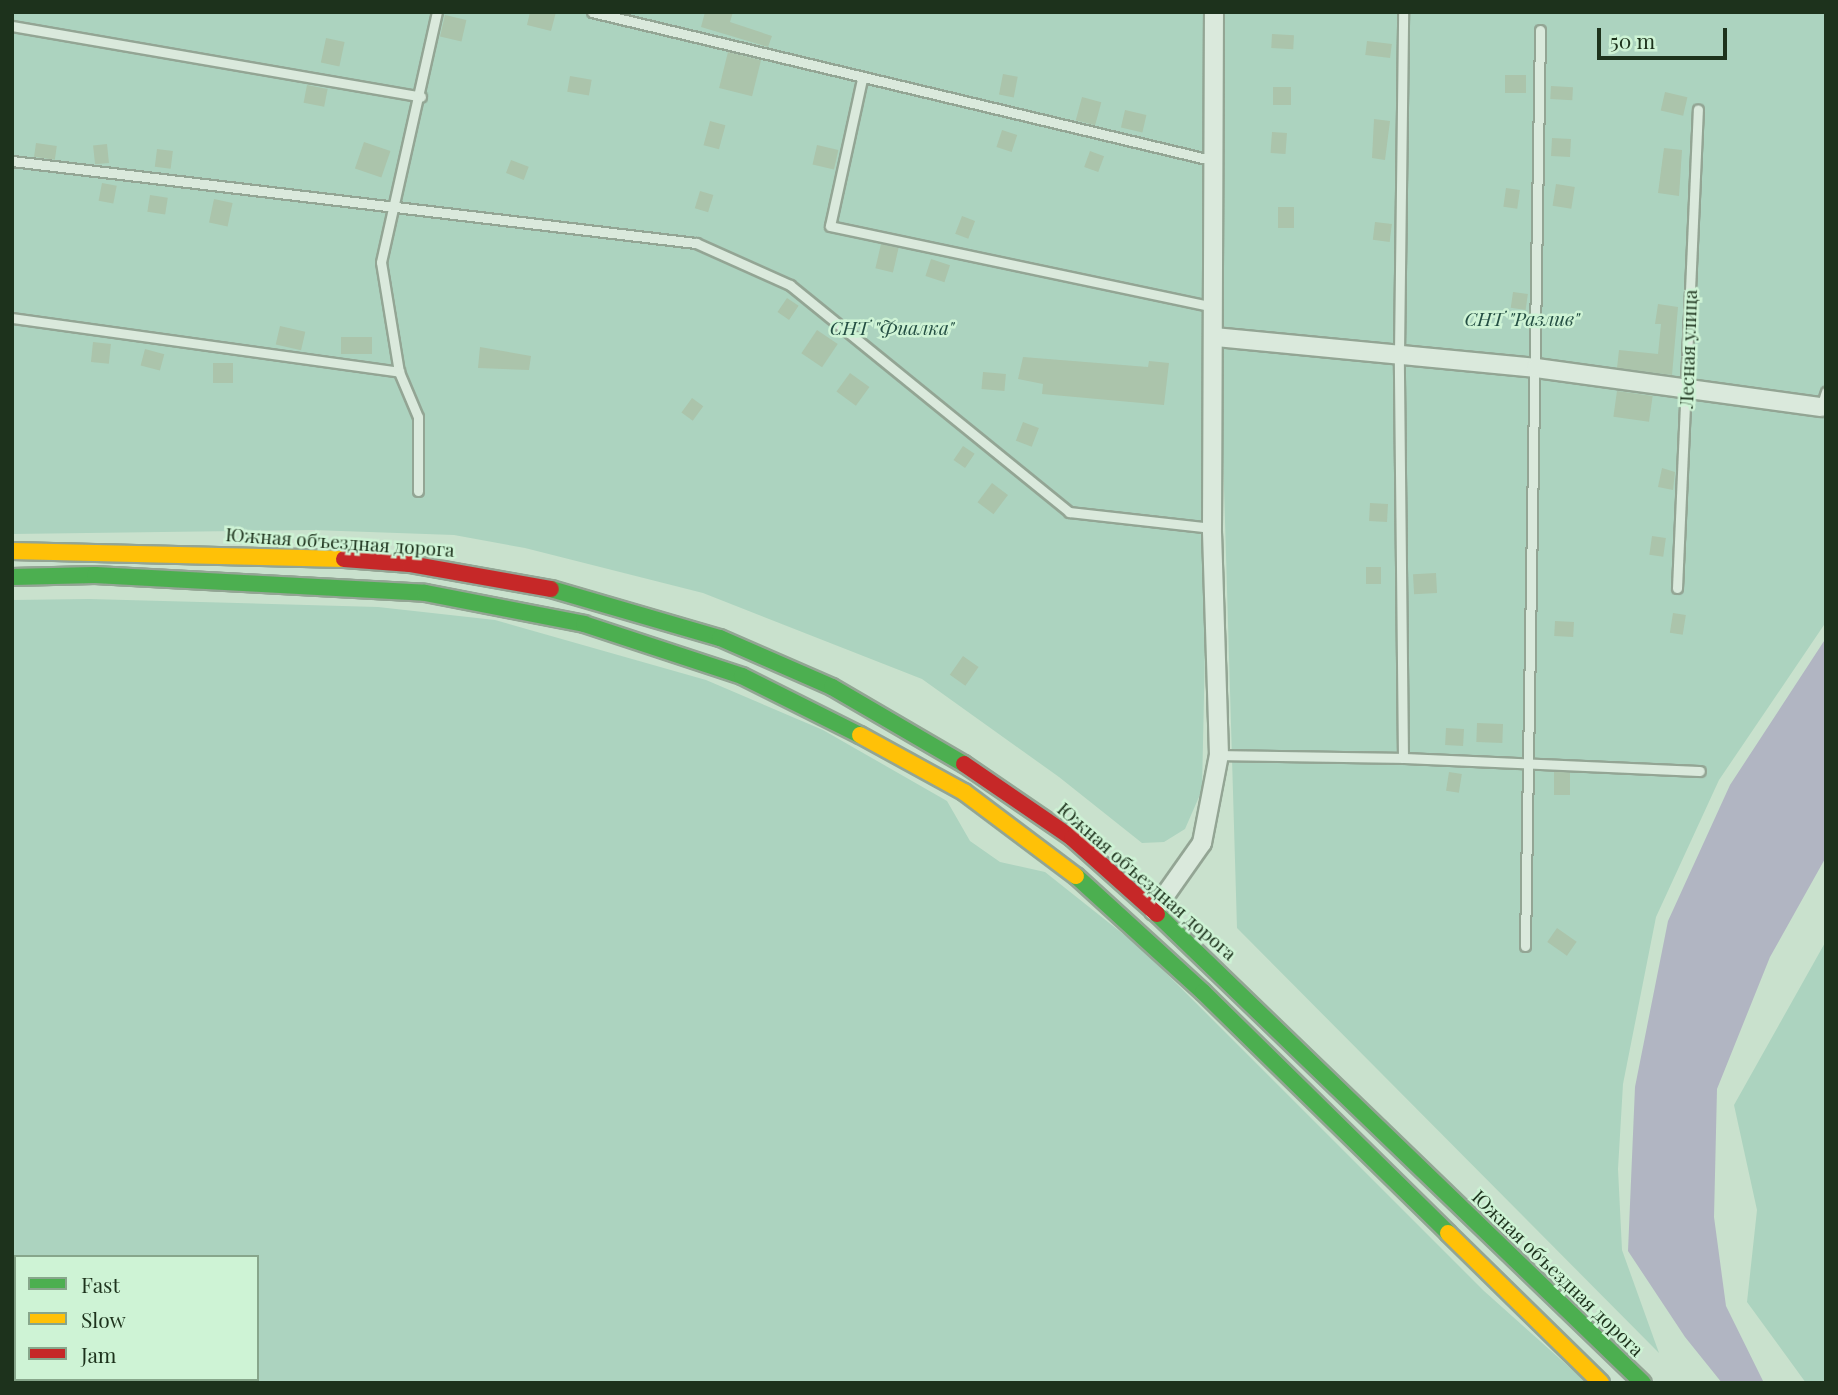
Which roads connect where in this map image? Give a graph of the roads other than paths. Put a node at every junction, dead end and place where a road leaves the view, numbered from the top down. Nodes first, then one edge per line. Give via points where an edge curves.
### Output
1 (437, 12) edge
2 (592, 12) edge
3 (1214, 12) edge
4 (1403, 12) edge
5 (12, 26) edge
6 (1540, 30) dead end
7 (862, 79) junction
8 (421, 97) junction
9 (1698, 109) dead end
10 (12, 161) edge
11 (1214, 161) junction
12 (392, 206) junction
13 (1213, 307) junction
14 (12, 318) edge
15 (1215, 337) junction
16 (1399, 353) junction
17 (1536, 368) junction
18 (398, 372) junction
19 (1687, 390) junction
20 (1824, 399) edge
21 (418, 491) dead end
22 (1212, 528) junction
23 (12, 551) edge
24 (12, 577) edge
25 (1677, 588) dead end
26 (1219, 755) junction
27 (1403, 758) junction
28 (1526, 763) junction
29 (1700, 771) dead end
30 (1135, 894) junction
31 (1154, 911) junction
32 (1118, 912) junction
33 (1137, 929) junction
34 (1525, 946) dead end
35 (1601, 1383) edge
36 (1643, 1383) edge

1 - 8 lane
2 - 7 lane
3 - 11 street
4 - 16 lane
5 - 8 lane
6 - 17 lane
7 - 11 lane
7 - 13 lane via 830,226
8 - 12 lane
9 - 19 lane, Лесная улица
10 - 12 lane
11 - 13 street
12 - 18 lane via 381,262
12 - 22 lane via 696,243 790,285 1069,512
13 - 15 street
14 - 18 lane
15 - 16 street
15 - 22 street
16 - 17 street
16 - 27 lane
17 - 19 street
17 - 28 lane
18 - 21 lane via 418,417
19 - 20 street
19 - 25 lane, Лесная улица
22 - 26 street
23 - 30 main road, Южная объездная дорога via 289,555 410,564 564,592 648,615 720,638 832,687 980,773 1072,838
24 - 32 main road via 95,575 425,593 584,624 742,676 834,721 964,792 1058,859
26 - 27 lane
26 - 31 street via 1202,843
27 - 28 lane
28 - 29 lane
28 - 34 lane
30 - 31 main road, Южная объездная дорога
30 - 32 main road
31 - 33 main road
31 - 36 main road, Южная объездная дорога
32 - 33 main road
33 - 35 main road

